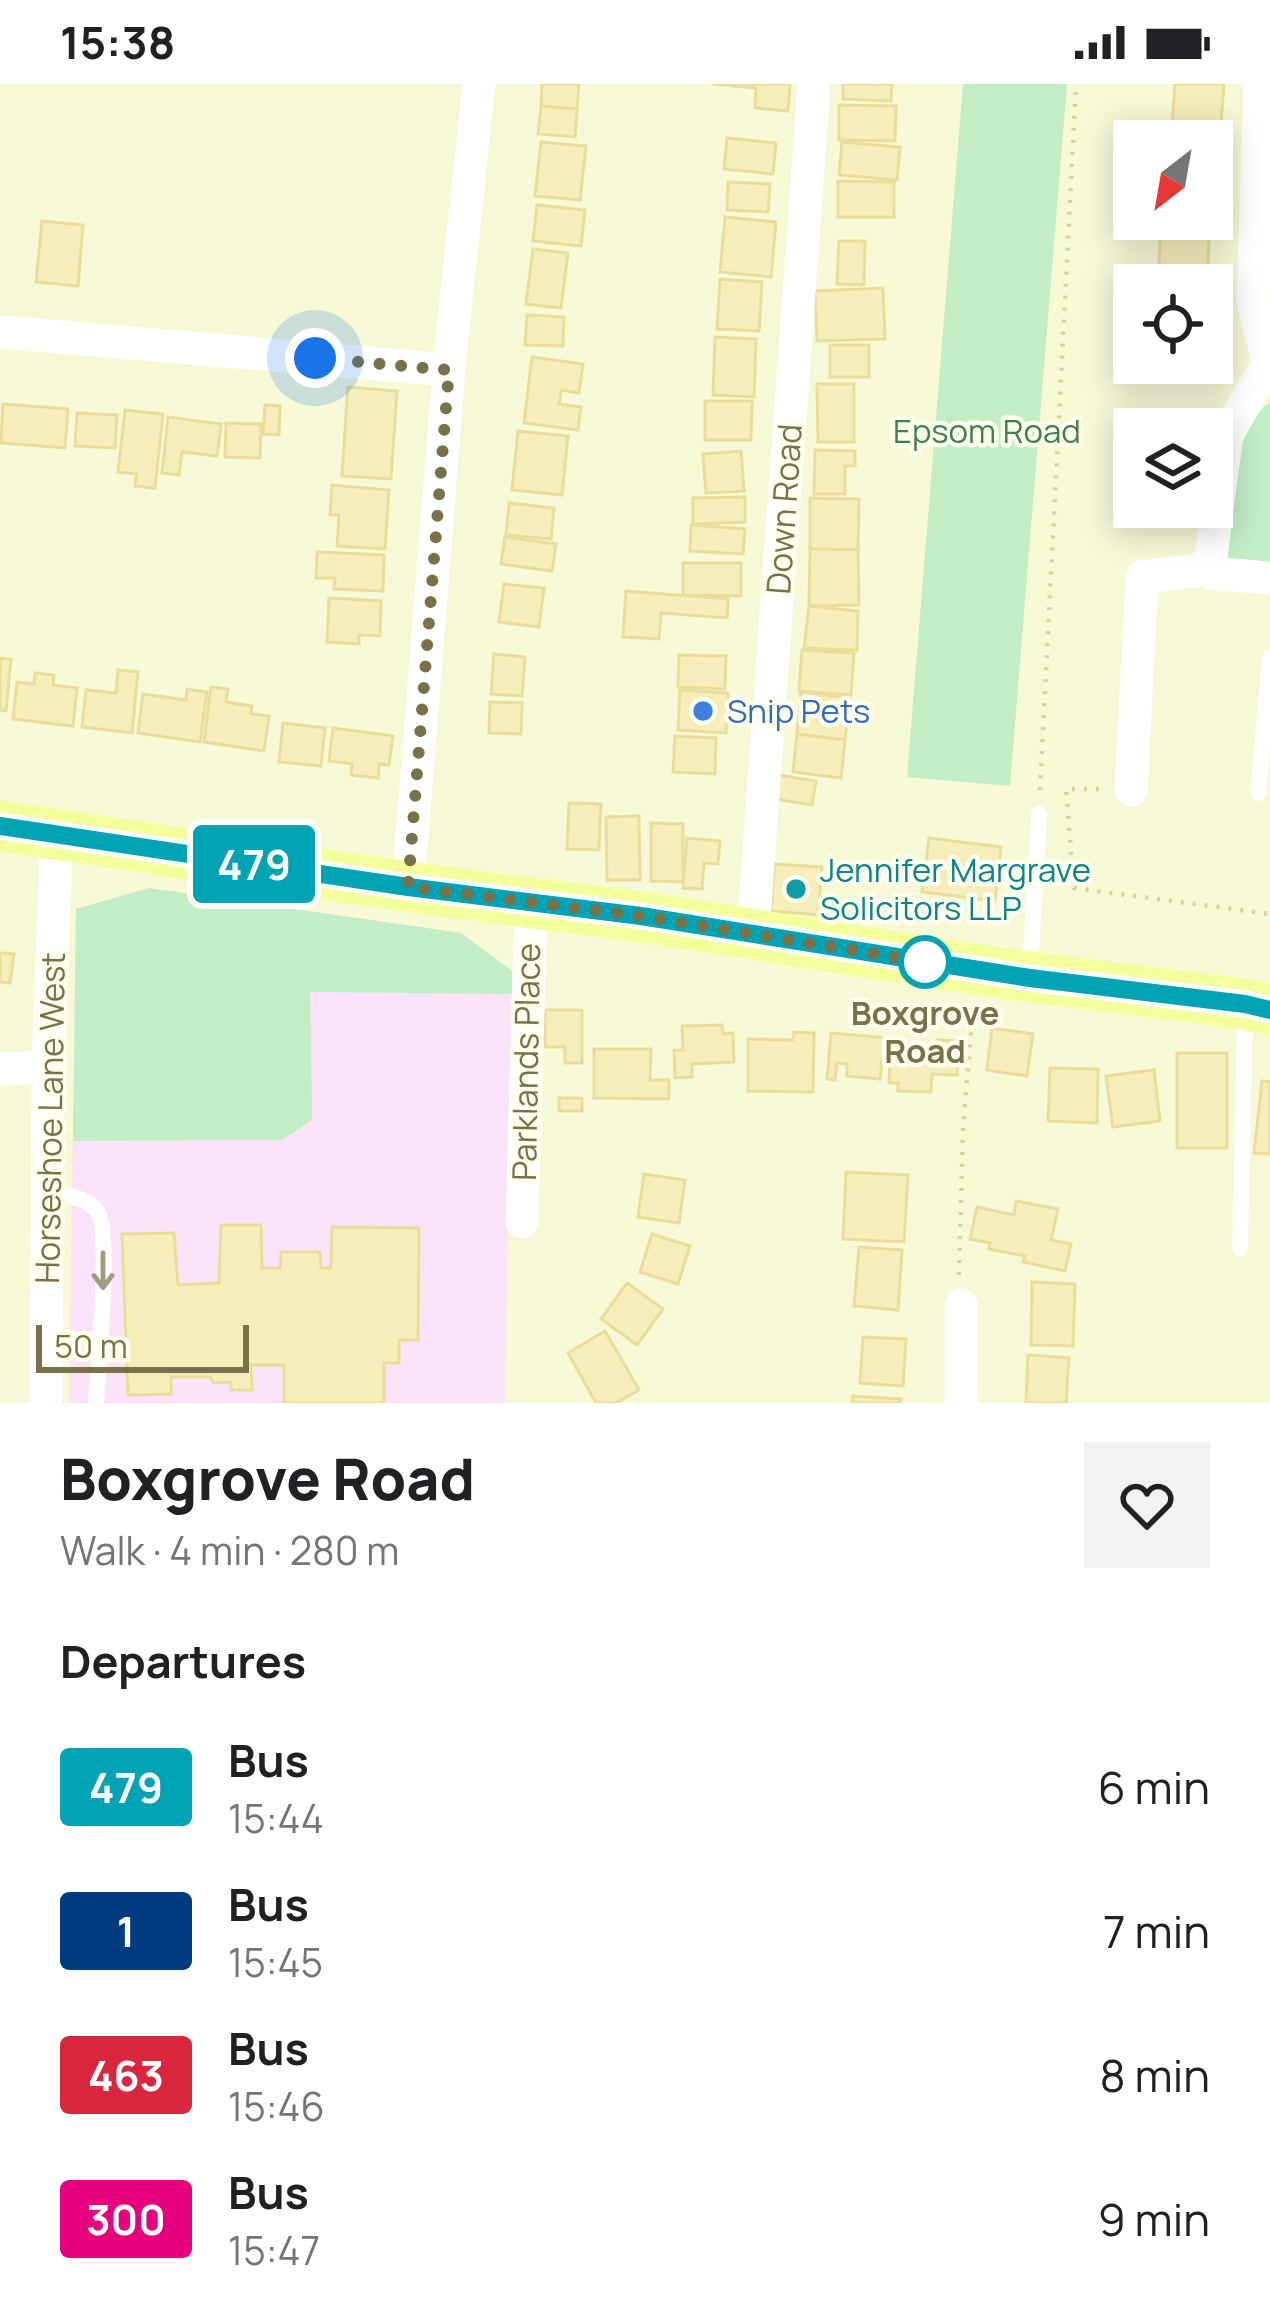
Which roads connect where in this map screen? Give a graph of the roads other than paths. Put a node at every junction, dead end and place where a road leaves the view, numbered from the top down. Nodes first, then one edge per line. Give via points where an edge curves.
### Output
1 (479, 84) edge
2 (814, 84) edge
3 (1260, 84) edge
4 (1263, 208) edge
5 (0, 332) edge
6 (1269, 360) edge
7 (449, 370) junction
8 (1209, 569) junction
9 (1270, 578) edge
10 (1270, 658) edge
11 (1130, 790) road end
12 (1258, 793) dead end
13 (1039, 814) road end
14 (0, 826) edge
15 (61, 834) junction
16 (408, 887) junction
17 (531, 903) junction
18 (753, 934) junction
19 (1030, 978) junction
20 (1257, 1007) edge
21 (48, 1067) junction
22 (0, 1069) edge
23 (47, 1190) junction
24 (522, 1222) dead end
25 (1240, 1248) dead end
26 (961, 1305) road end
27 (52, 1395) edge
28 (96, 1403) edge
29 (962, 1403) edge

1 - 7 street
2 - 18 street, Down Road
3 - 4 street
4 - 6 street via 1253,302
5 - 7 street
6 - 8 street via 1226,437
7 - 16 street
8 - 9 street
8 - 11 street via 1142,577
10 - 12 lane
13 - 19 lane
14 - 15 main road
15 - 16 main road
15 - 21 street, Horseshoe Lane West
16 - 17 main road
17 - 18 main road
17 - 24 street, Parklands Place
18 - 19 main road
19 - 20 main road
20 - 25 lane
21 - 22 street
21 - 23 street, Horseshoe Lane West
23 - 27 street, Horseshoe Lane West
23 -> 28 lane via 96,1208 102,1223
26 - 29 street

